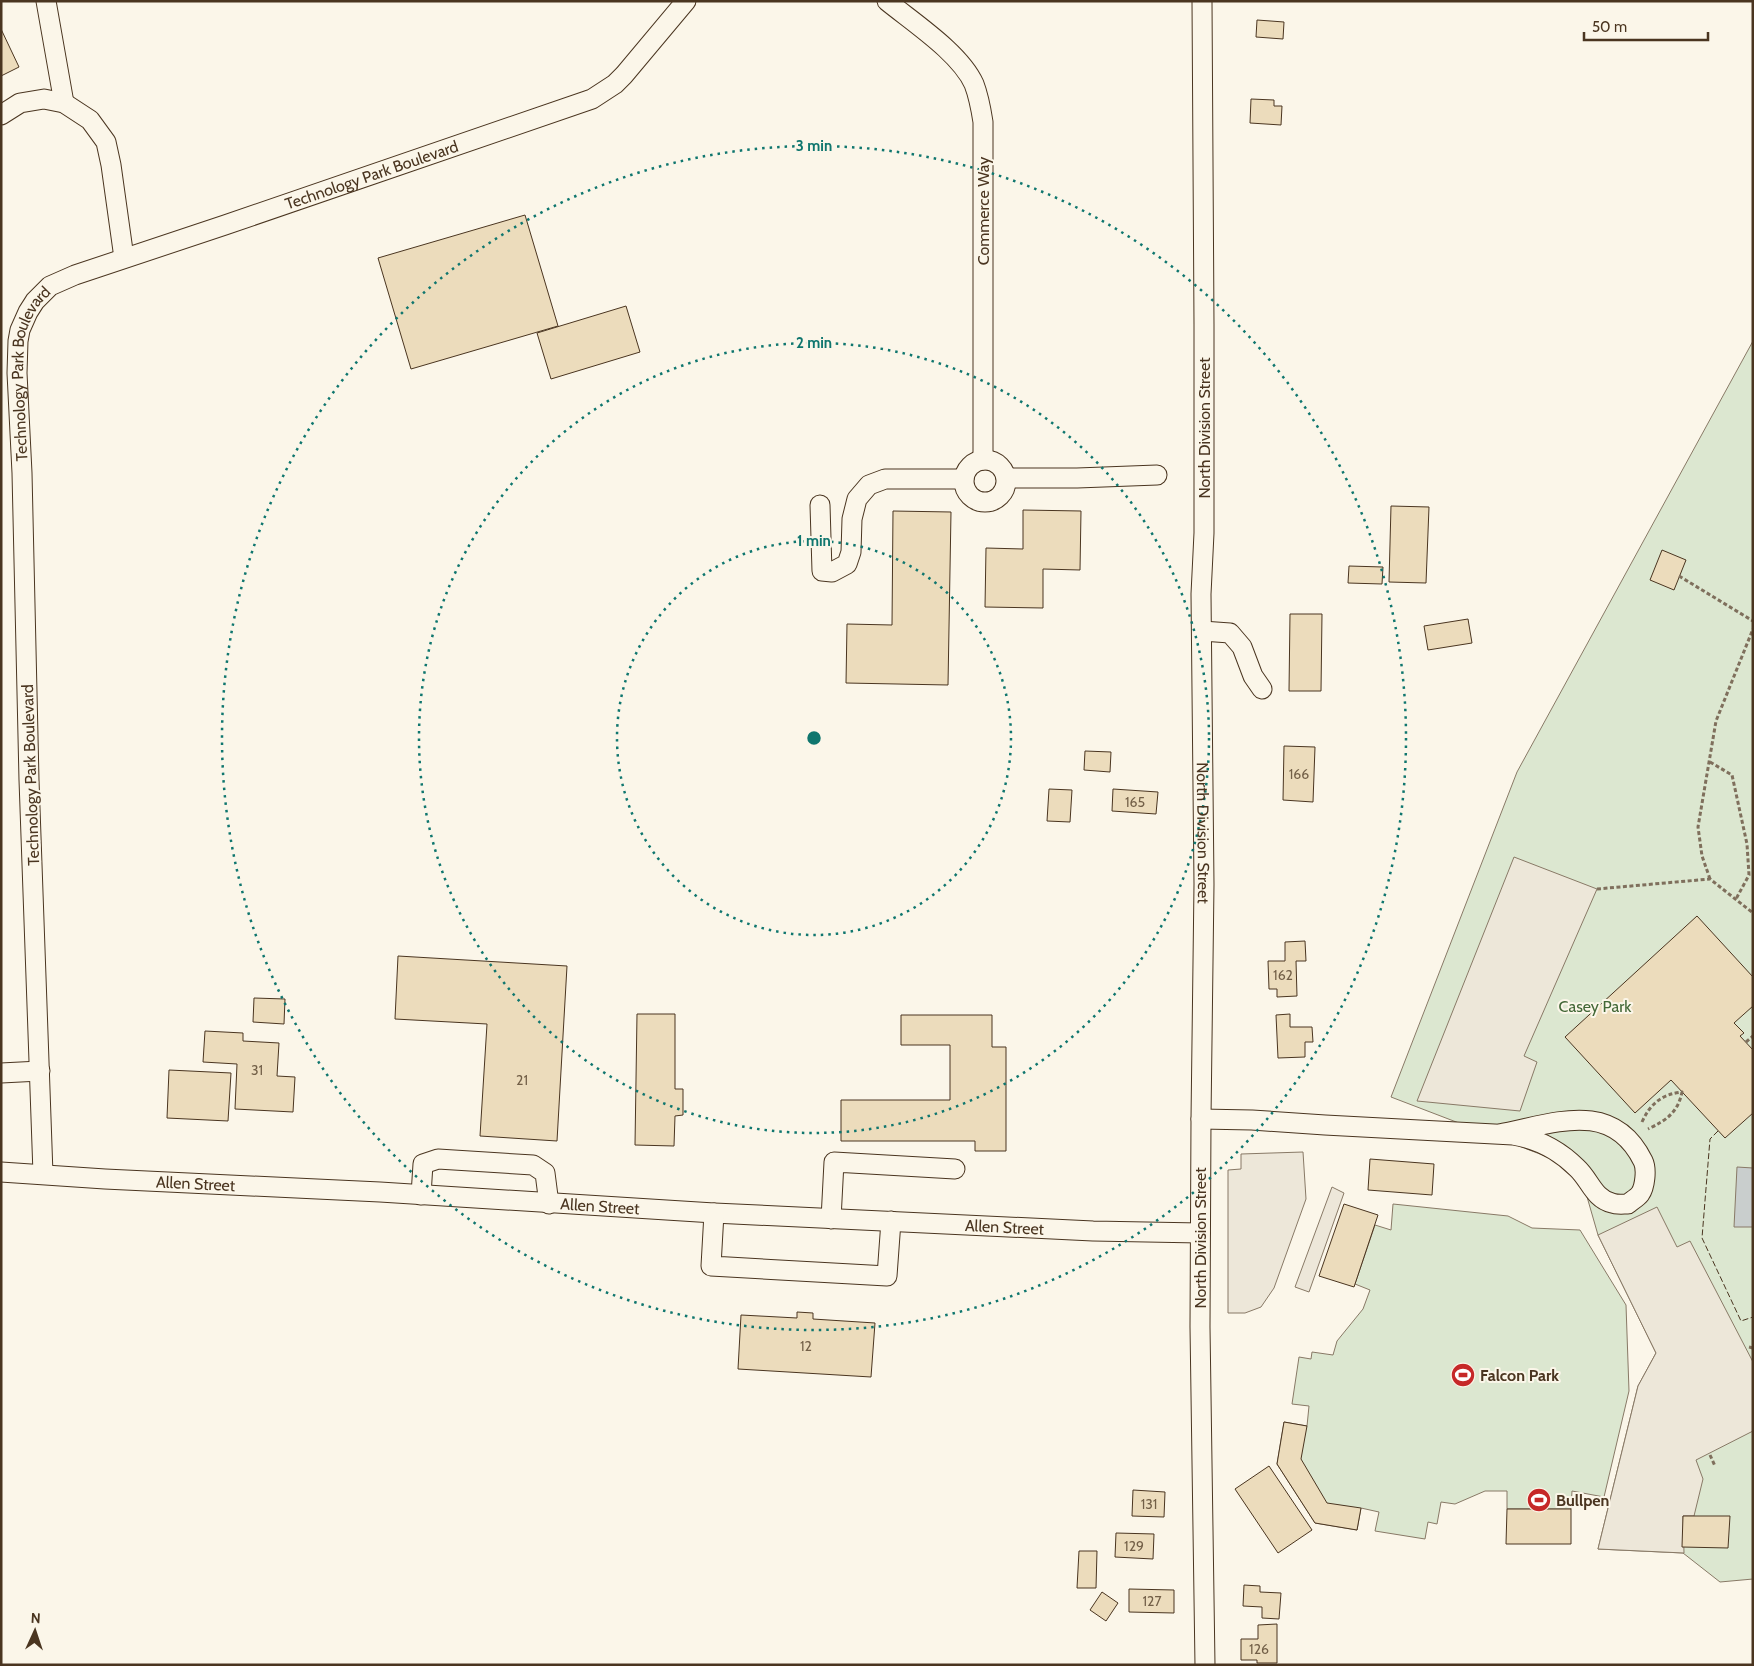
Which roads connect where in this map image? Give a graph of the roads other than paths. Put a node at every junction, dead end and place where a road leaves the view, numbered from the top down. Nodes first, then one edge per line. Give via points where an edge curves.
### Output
1 (46, 1) edge
2 (686, 1) edge
3 (1202, 1) edge
4 (891, 2) edge
5 (64, 103) junction
6 (1, 115) edge
7 (124, 258) junction
8 (10, 395) edge
9 (983, 460) junction
10 (1157, 475) dead end
11 (1006, 478) junction
12 (964, 479) junction
13 (820, 505) dead end
14 (1202, 631) junction
15 (1262, 689) dead end
16 (40, 1071) junction
17 (1, 1073) edge
18 (1200, 1119) junction
19 (1499, 1134) junction
20 (956, 1169) dead end
21 (1, 1172) edge
22 (43, 1174) junction
23 (421, 1195) junction
24 (549, 1204) junction
25 (714, 1213) junction
26 (831, 1218) junction
27 (891, 1221) junction
28 (1200, 1233) junction
29 (1205, 1665) edge

1 - 5 street
2 - 7 street, Technology Park Boulevard via 624,75 592,99
3 - 14 street, North Division Street
4 - 9 street, Commerce Way via 960,63 974,84 980,102 983,122
5 - 6 street via 44,100 20,103
5 - 7 street via 90,120 106,142
7 - 8 street, Technology Park Boulevard via 60,281 35,301 20,330
8 - 16 street, Technology Park Boulevard via 22,473
9 - 11 street via 996,463
9 - 12 street via 970,466
10 - 11 street
11 - 12 street via 998,497 986,502 972,498 964,486
12 - 13 street via 885,479 869,485 857,498 847,564 832,572 822,571
14 - 15 street via 1230,633 1242,647 1253,676
14 - 18 street, North Division Street via 1204,884
16 - 17 street
16 - 22 street, Technology Park Boulevard
18 - 19 street
18 - 28 street, North Division Street
19 - 19 street via 1525,1137 1549,1146 1579,1169 1594,1193 1612,1203 1628,1204 1640,1194 1645,1164 1636,1147 1619,1130 1604,1123 1582,1119
20 - 26 street via 834,1162
21 - 22 street, Allen Street
22 - 23 street, Allen Street
23 - 24 street, Allen Street
23 - 24 street via 423,1164 438,1159 533,1165 545,1172
24 - 25 street, Allen Street
25 - 26 street, Allen Street
25 - 27 street via 711,1266 888,1276
26 - 27 street, Allen Street
27 - 28 street, Allen Street
28 - 29 street, North Division Street

